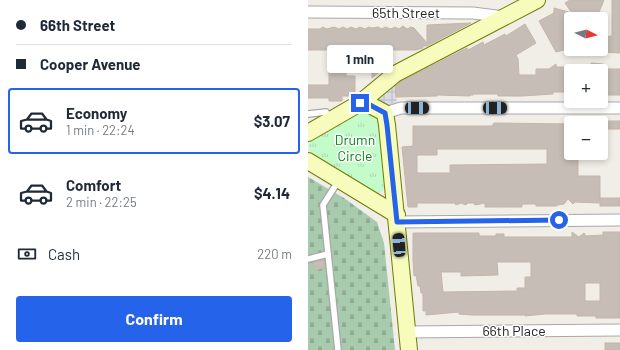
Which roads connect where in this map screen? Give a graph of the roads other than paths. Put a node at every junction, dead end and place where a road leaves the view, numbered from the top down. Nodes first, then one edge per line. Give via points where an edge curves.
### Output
1 (538, 0) edge
2 (308, 12) edge
3 (504, 17) junction
4 (360, 103) junction
5 (620, 108) edge
6 (385, 113) junction
7 (308, 114) edge
8 (331, 120) junction
9 (309, 132) edge
10 (308, 161) edge
11 (339, 180) junction
12 (397, 218) junction
13 (620, 220) edge
14 (328, 254) junction
15 (308, 259) edge
16 (620, 330) edge
17 (407, 332) junction
18 (338, 350) edge
19 (409, 350) edge

1 - 3 main road
2 - 3 street, 65th Street via 473,13
3 - 4 main road via 395,74
4 - 6 main road
4 - 8 main road
5 - 6 street via 401,108
6 - 12 main road
7 - 8 lane via 326,112
8 - 9 main road
10 - 11 main road
11 - 12 main road
11 - 14 lane via 323,205
12 - 13 street
12 - 17 main road
14 - 15 lane
14 - 18 lane
16 - 17 street, 66th Place
17 - 19 main road

